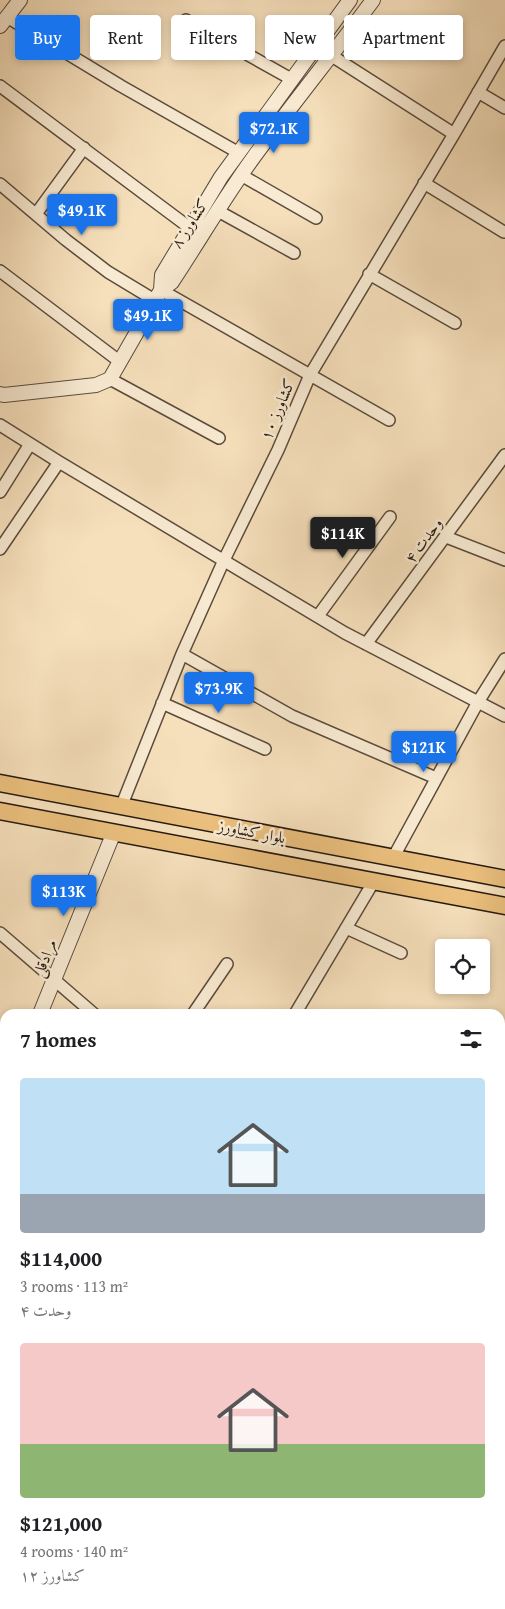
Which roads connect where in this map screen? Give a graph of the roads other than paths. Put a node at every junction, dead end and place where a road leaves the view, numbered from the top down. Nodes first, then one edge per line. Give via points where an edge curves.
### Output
1 (20, 0) edge
2 (350, 0) edge
3 (373, 0) edge
4 (4, 22) edge
5 (505, 46) edge
6 (334, 53) edge
7 (334, 57) edge
8 (255, 59) edge
9 (329, 60) edge
10 (293, 80) junction
11 (0, 86) edge
12 (478, 92) junction
13 (505, 108) edge
14 (454, 134) junction
15 (84, 148) junction
16 (239, 153) junction
17 (241, 175) junction
18 (424, 183) junction
19 (0, 184) edge
20 (218, 211) junction
21 (36, 214) junction
22 (316, 218) dead end
23 (196, 232) junction
24 (504, 232) edge
25 (294, 253) dead end
26 (0, 271) edge
27 (369, 274) junction
28 (158, 296) junction
29 (455, 323) dead end
30 (119, 361) junction
31 (310, 374) junction
32 (110, 379) junction
33 (0, 394) edge
34 (389, 420) dead end
35 (0, 425) edge
36 (219, 438) dead end
37 (30, 444) junction
38 (505, 455) edge
39 (59, 462) junction
40 (0, 492) edge
41 (390, 517) dead end
42 (446, 536) junction
43 (0, 549) edge
44 (224, 560) junction
45 (505, 560) edge
46 (318, 616) junction
47 (366, 644) junction
48 (182, 654) junction
49 (505, 659) edge
50 (478, 702) junction
51 (162, 703) junction
52 (505, 716) edge
53 (265, 749) dead end
54 (436, 778) junction
55 (0, 784) edge
56 (120, 807) junction
57 (0, 810) edge
58 (253, 831) junction
59 (114, 832) junction
60 (248, 857) junction
61 (393, 858) junction
62 (505, 879) edge
63 (374, 881) junction
64 (505, 906) edge
65 (346, 928) junction
66 (1, 935) edge
67 (401, 953) dead end
68 (227, 964) dead end
69 (54, 980) junction
70 (42, 1009) edge
71 (88, 1009) edge
72 (196, 1009) edge
73 (298, 1009) edge

1 - 4 street
2 - 10 street
3 - 6 street, کشاورز ۸
4 - 16 street
5 - 12 street, کشاورز ۱۰
7 - 14 street
8 - 10 street
9 - 17 street, کشاورز ۸
10 - 16 street
11 - 15 street
12 - 13 street
12 - 14 street, کشاورز ۱۰
14 - 18 street, کشاورز ۱۰
15 - 21 street
15 - 23 street
16 - 23 street via 221,177
17 - 20 street, کشاورز ۸
17 - 22 street
18 - 24 street
18 - 27 street, کشاورز ۱۰
19 - 21 street
20 - 23 street, کشاورز ۸
20 - 25 street
21 - 28 street via 108,272
23 - 28 street, کشاورز ۸ via 172,282
26 - 30 street
27 - 29 street
27 - 31 street, کشاورز ۱۰
28 - 30 street, کشاورز ۸
28 - 31 street
30 - 32 street, کشاورز ۸
31 - 34 street
31 - 44 street, کشاورز ۱۰ via 278,450
32 - 33 street via 96,385
32 - 36 street
35 - 37 street
37 - 39 street
37 - 40 street
38 - 42 street, وحدت ۴
39 - 43 street
39 - 44 street
41 - 46 street
42 - 45 street
42 - 47 street, وحدت ۴
44 - 46 street
44 - 48 street, کشاورز ۱۰
46 - 47 street
47 - 50 street
48 - 51 street, کشاورز ۱۰
48 - 54 street via 292,716
49 - 50 street
50 - 52 street
50 - 54 street
51 - 53 street
51 - 56 street, کشاورز ۱۰
54 - 61 street
55 - 56 main road, بلوار کشاورز
56 - 58 main road, بلوار کشاورز
57 - 59 main road, بلوار کشاورز
58 - 60 main road
58 - 61 main road, بلوار کشاورز
59 - 60 main road, بلوار کشاورز
59 - 69 street, مرادقلی
60 - 63 main road, بلوار کشاورز
61 - 62 main road, بلوار کشاورز
63 - 64 main road, بلوار کشاورز
63 - 65 street
65 - 67 street
65 - 73 street
66 - 69 street
68 - 72 street
69 - 70 street, مرادقلی
69 - 71 street

